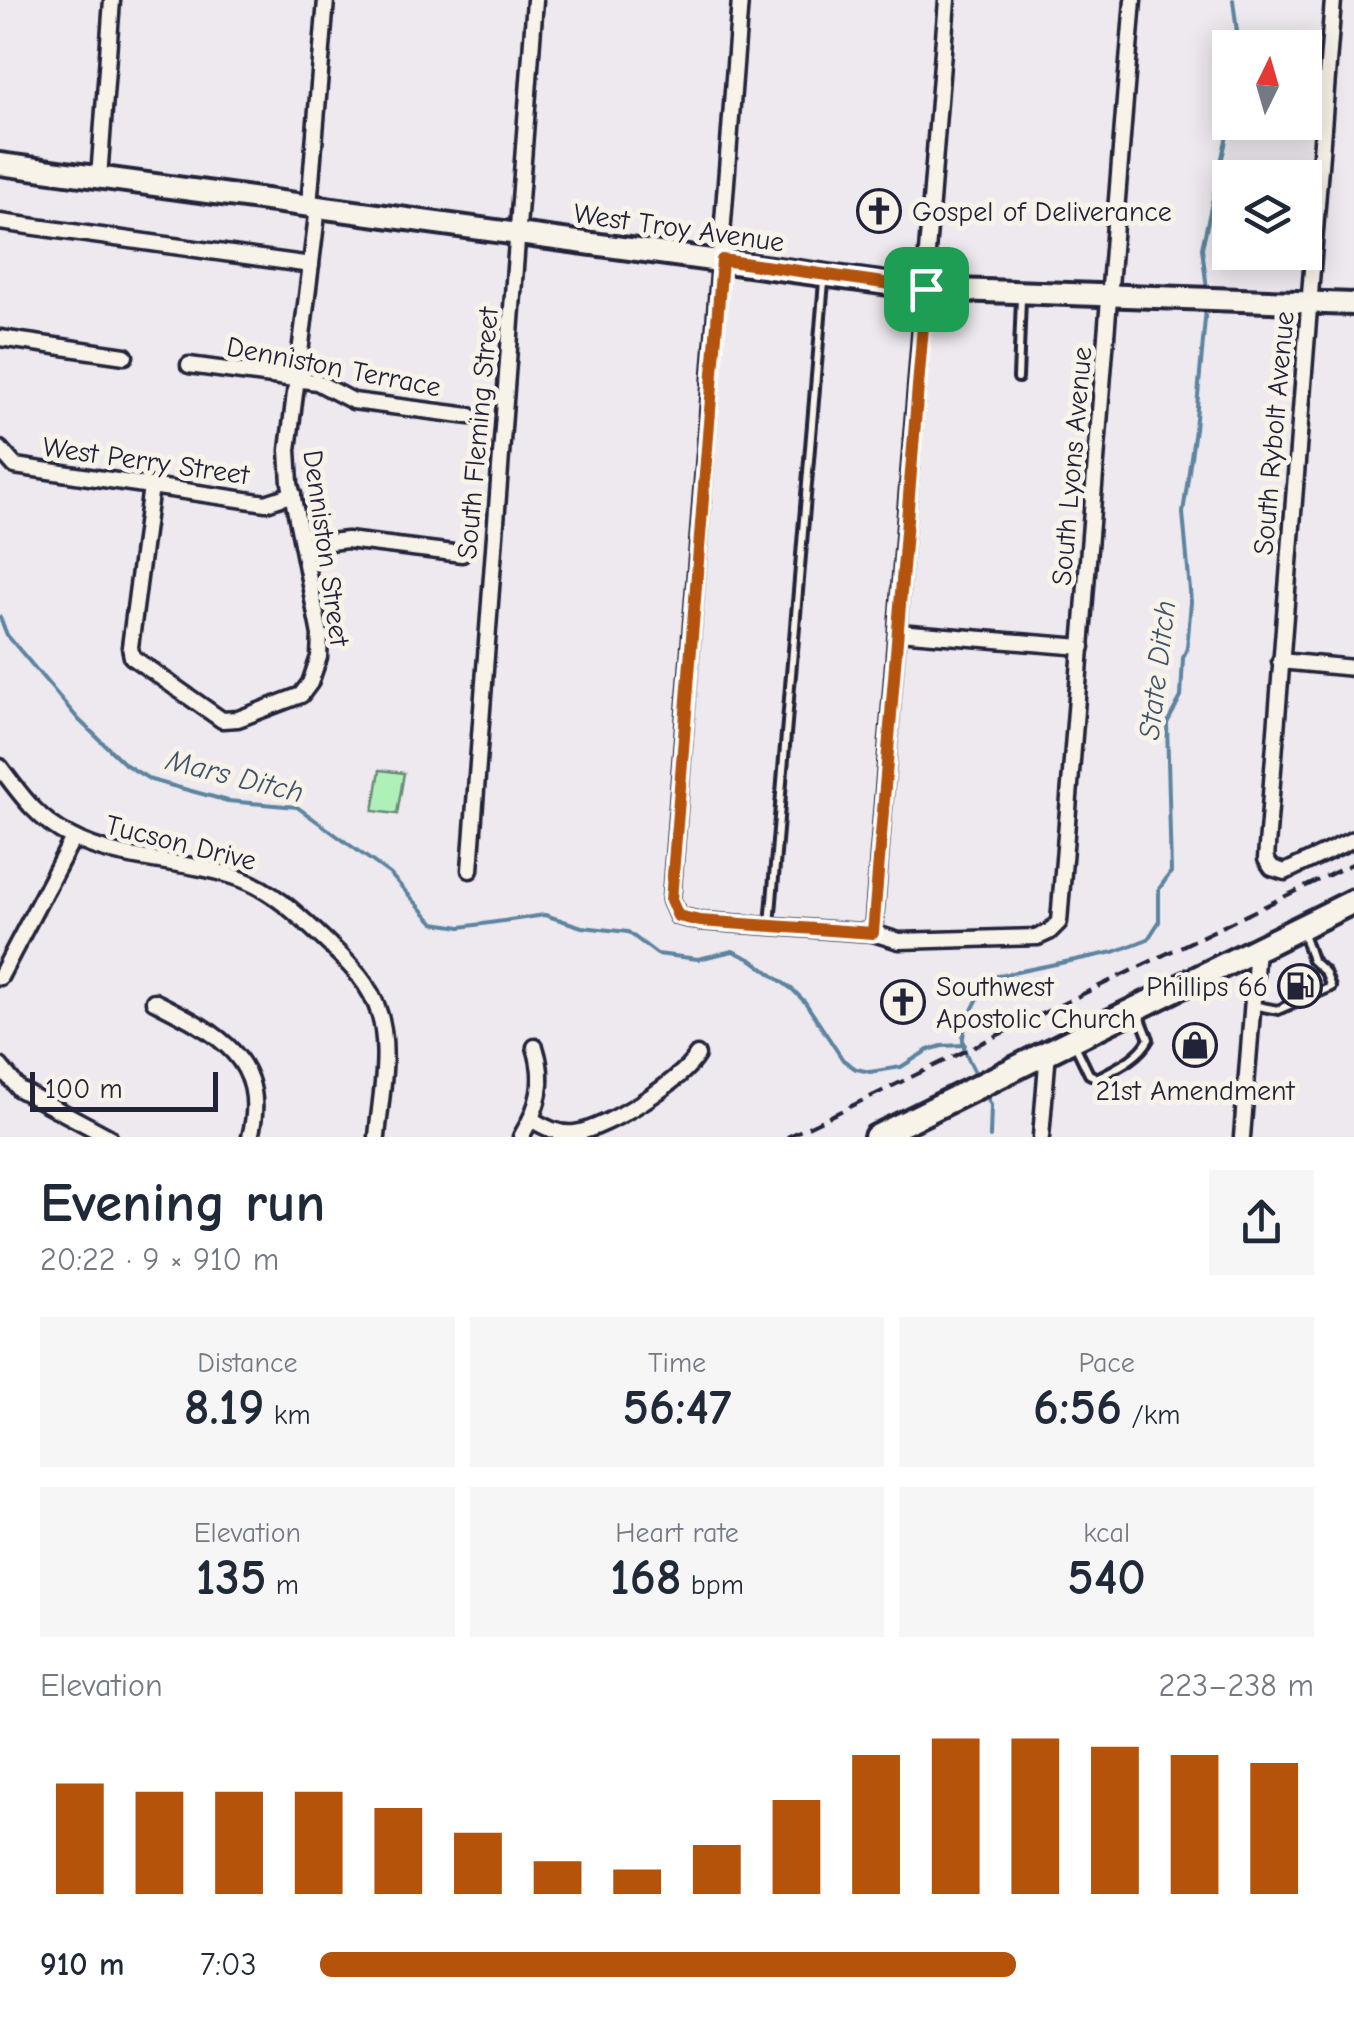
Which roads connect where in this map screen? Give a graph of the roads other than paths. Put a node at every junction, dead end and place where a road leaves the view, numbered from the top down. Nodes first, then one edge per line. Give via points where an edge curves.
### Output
1 (112, 0) edge
2 (326, 0) edge
3 (535, 0) edge
4 (740, 0) edge
5 (947, 0) edge
6 (1133, 0) edge
7 (1333, 0) edge
8 (0, 164) edge
9 (99, 178) junction
10 (313, 206) junction
11 (0, 222) edge
12 (518, 232) junction
13 (722, 260) junction
14 (310, 265) junction
15 (825, 275) junction
16 (926, 289) junction
17 (1021, 292) junction
18 (1110, 295) junction
19 (1309, 302) junction
20 (1354, 304) edge
21 (0, 338) edge
22 (125, 356) dead end
23 (189, 365) dead end
24 (1018, 378) dead end
25 (296, 379) junction
26 (470, 416) dead end
27 (0, 448) edge
28 (151, 486) junction
29 (293, 494) junction
30 (303, 545) junction
31 (462, 554) dead end
32 (898, 632) junction
33 (1082, 646) junction
34 (1280, 661) junction
35 (1354, 668) edge
36 (0, 767) edge
37 (72, 838) junction
38 (1354, 839) edge
39 (470, 870) dead end
40 (1354, 901) edge
41 (770, 925) junction
42 (1300, 927) junction
43 (873, 933) junction
44 (1257, 949) junction
45 (0, 977) edge
46 (154, 1001) dead end
47 (1252, 1006) junction
48 (1136, 1008) junction
49 (1073, 1039) junction
50 (535, 1048) dead end
51 (1048, 1051) junction
52 (697, 1054) dead end
53 (0, 1066) edge
54 (531, 1119) junction
55 (109, 1137) edge
56 (250, 1137) edge
57 (377, 1137) edge
58 (521, 1137) edge
59 (876, 1137) edge
60 (1041, 1137) edge
61 (1242, 1137) edge

1 - 9 street
2 - 10 street, Denniston Street
3 - 12 street, South Fleming Street
4 - 13 street
5 - 16 street
6 - 18 street, South Lyons Avenue
7 - 19 street, South Rybolt Avenue
8 - 9 street, West Troy Avenue
9 - 10 street, West Troy Avenue
10 - 12 street, West Troy Avenue
10 - 14 street, Denniston Street
11 - 14 street
12 - 13 street, West Troy Avenue
12 - 39 street, South Fleming Street
13 - 15 street, West Troy Avenue
13 - 41 street via 671,900 678,916
14 - 25 street, Denniston Street
15 - 16 street, West Troy Avenue
15 - 41 lane
16 - 17 street, West Troy Avenue
16 - 32 street
17 - 18 street, West Troy Avenue
17 - 24 lane
18 - 19 street, West Troy Avenue
18 - 33 street, South Lyons Avenue
19 - 20 street, West Troy Avenue
19 - 34 street, South Rybolt Avenue
21 - 22 street
23 - 25 street, Denniston Terrace
25 - 26 street, Denniston Terrace via 353,401
25 - 29 street, Denniston Street via 288,438
27 - 28 street, West Perry Street via 15,466
28 - 29 street, West Perry Street via 266,502
28 - 30 street, Denniston Street via 130,653 222,720 301,695 310,683 320,643
29 - 30 street, Denniston Street
30 - 31 street via 347,540
32 - 33 street
32 - 43 street
33 - 43 street, South Lyons Avenue via 1059,922 1038,938 899,941
34 - 35 street
34 - 38 street, South Rybolt Avenue via 1265,853 1272,868 1286,872
36 - 37 street, Tucson Drive via 30,806
37 - 45 street
37 - 57 street, Tucson Drive via 255,885 352,966 370,990 383,1030
40 - 42 main road
41 - 43 street
42 - 44 main road
42 - 47 lane via 1331,988 1278,1010
44 - 47 street
44 - 48 main road
46 - 56 street via 208,1028 238,1056 253,1094
47 - 61 street
48 - 49 main road
48 - 49 lane via 1149,1038 1144,1048 1097,1078
49 - 51 main road
50 - 54 street via 542,1083
51 - 59 main road
51 - 60 street
52 - 54 street via 677,1079 590,1129 563,1133
53 - 55 street via 19,1089
54 - 58 street

